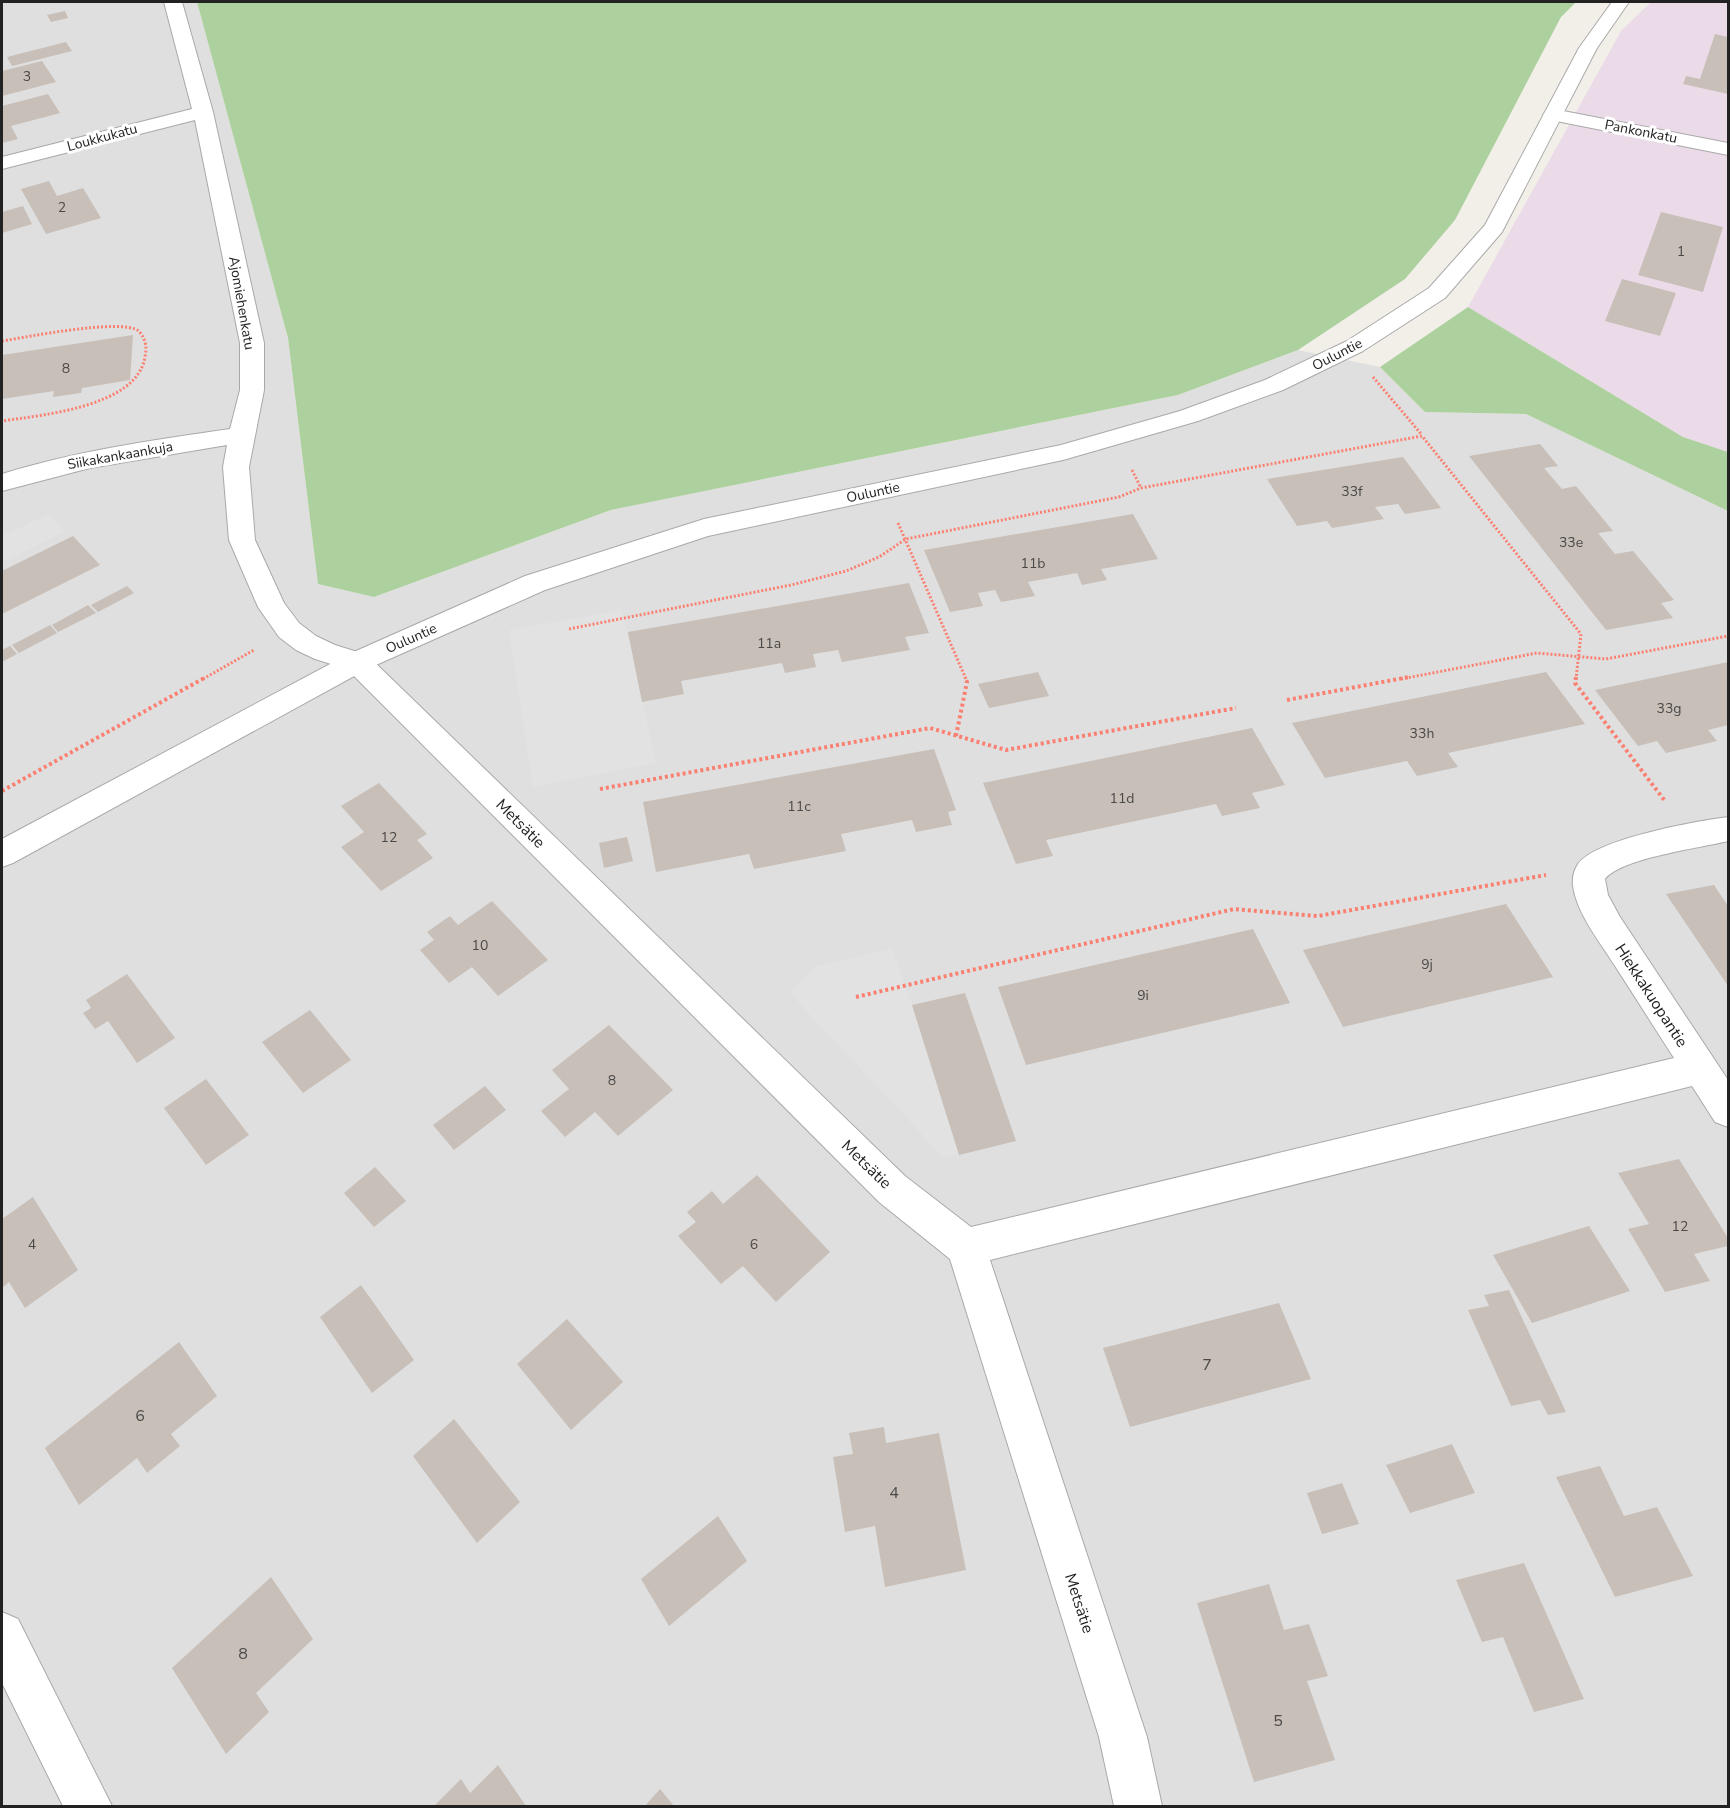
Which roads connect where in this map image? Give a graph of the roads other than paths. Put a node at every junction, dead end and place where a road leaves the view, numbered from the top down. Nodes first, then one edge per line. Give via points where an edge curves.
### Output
1 (173, 2) edge
2 (1620, 2) edge
3 (203, 112) junction
4 (1553, 114) junction
5 (1728, 149) edge
6 (2, 163) edge
7 (241, 435) junction
8 (2, 483) edge
9 (357, 662) junction
10 (1728, 829) edge
11 (2, 854) edge
12 (1700, 1068) junction
13 (1728, 1110) edge
14 (966, 1247) junction
15 (2, 1635) edge
16 (88, 1806) edge
17 (1138, 1806) edge

1 - 3 street, Ajomiehenkatu
2 - 4 street, Ouluntie via 1588,48
3 - 6 street, Loukkukatu
3 - 7 street, Ajomiehenkatu via 252,343 252,390
4 - 5 street, Pankonkatu
4 - 9 street, Ouluntie via 1494,227 1437,293 1349,349 1274,386 1189,416 1063,452 704,528 546,579
7 - 8 street, Siikakankaankuja via 101,457
7 - 9 street, Ajomiehenkatu via 236,489 242,540 272,607 289,630 306,644
9 - 11 street, Ouluntie
9 - 14 street, Metsätie via 892,1189
10 - 12 street, Hiekkakuopantie via 1615,855 1589,874 1588,883 1607,925
12 - 13 street, Hiekkakuopantie
12 - 14 street
14 - 17 street, Metsätie via 1123,1737
15 - 16 street

